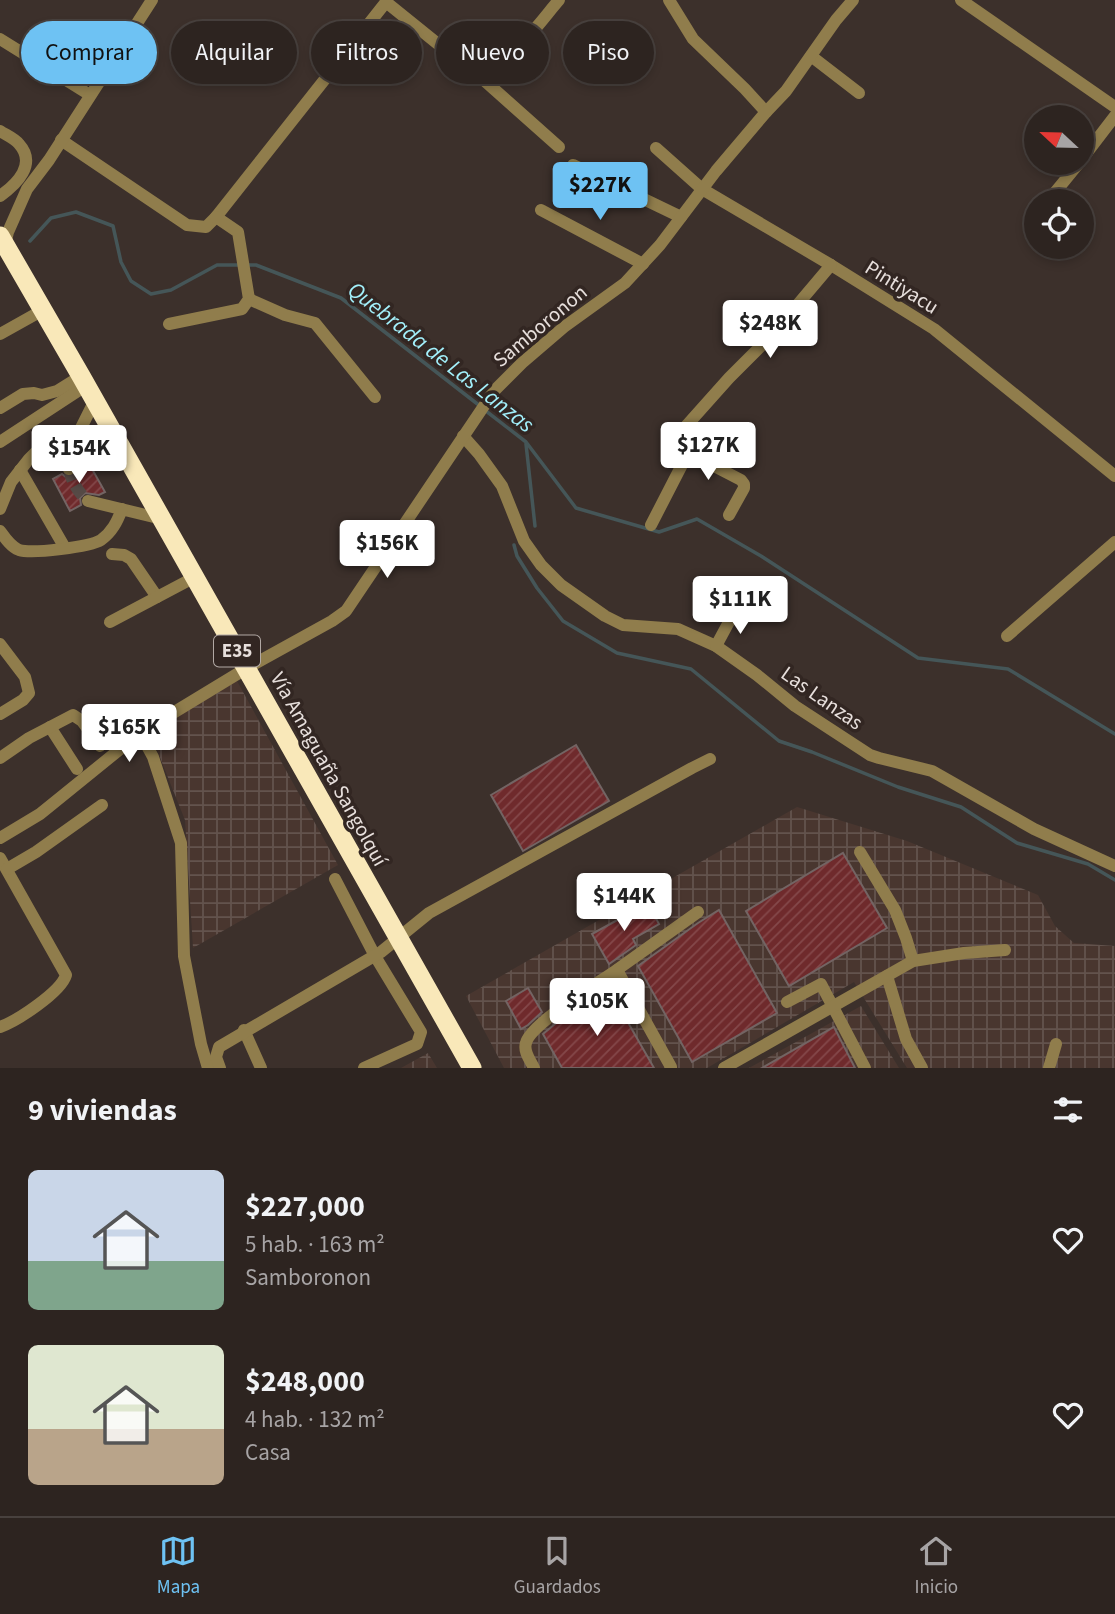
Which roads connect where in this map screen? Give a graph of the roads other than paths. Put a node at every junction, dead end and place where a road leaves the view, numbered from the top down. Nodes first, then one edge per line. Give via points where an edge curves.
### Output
1 (152, 0) edge
2 (559, 0) edge
3 (669, 0) edge
4 (853, 0) edge
5 (385, 1) edge
6 (968, 2) edge
7 (541, 21) edge
8 (0, 39) edge
9 (436, 42) edge
10 (811, 56) junction
11 (488, 84) edge
12 (859, 93) dead end
13 (90, 95) junction
14 (1115, 107) edge
15 (765, 112) junction
16 (1115, 116) edge
17 (0, 131) edge
18 (61, 140) junction
19 (1094, 143) edge
20 (559, 147) dead end
21 (656, 148) dead end
22 (573, 165) dead end
23 (1069, 175) edge
24 (27, 189) junction
25 (702, 189) junction
26 (1058, 189) edge
27 (0, 196) edge
28 (0, 204) edge
29 (541, 210) dead end
30 (216, 217) junction
31 (681, 217) junction
32 (3, 241) edge
33 (643, 264) junction
34 (831, 265) junction
35 (248, 293) junction
36 (43, 310) junction
37 (169, 324) dead end
38 (0, 334) edge
39 (88, 387) junction
40 (374, 397) dead end
41 (0, 408) edge
42 (466, 432) junction
43 (77, 436) junction
44 (0, 442) edge
45 (683, 450) junction
46 (69, 469) tunnel mouth
47 (20, 470) junction
48 (1115, 476) edge
49 (88, 501) tunnel mouth
50 (0, 509) edge
51 (122, 509) junction
52 (729, 515) dead end
53 (162, 519) junction
54 (651, 525) dead end
55 (0, 531) edge
56 (1115, 542) edge
57 (65, 548) junction
58 (112, 554) dead end
59 (195, 577) junction
60 (157, 597) junction
61 (752, 604) dead end
62 (110, 622) dead end
63 (1007, 636) dead end
64 (0, 644) edge
65 (716, 646) junction
66 (247, 668) junction
67 (0, 714) edge
68 (50, 727) junction
69 (140, 733) junction
70 (100, 746) dead end
71 (0, 758) edge
72 (710, 759) dead end
73 (76, 769) dead end
74 (102, 805) dead end
75 (0, 838) edge
76 (860, 852) dead end
77 (2, 861) edge
78 (1115, 866) edge
79 (335, 878) dead end
80 (698, 912) dead end
81 (398, 939) junction
82 (1005, 950) dead end
83 (375, 956) junction
84 (913, 961) junction
85 (617, 970) junction
86 (887, 976) junction
87 (787, 1002) dead end
88 (832, 1007) junction
89 (0, 1027) edge
90 (244, 1030) junction
91 (1056, 1044) dead end
92 (671, 1067) edge
93 (208, 1068) edge
94 (220, 1068) edge
95 (261, 1068) edge
96 (364, 1068) edge
97 (472, 1068) edge
98 (534, 1068) edge
99 (724, 1068) edge
100 (865, 1068) edge
101 (922, 1068) edge
102 (1049, 1068) edge

1 - 13 street
2 - 7 street
3 - 15 street via 693,38
4 - 10 street, Samboronon
5 - 9 street
5 - 30 street
6 - 14 street
8 - 13 street
10 - 12 street
10 - 15 street, Samboronon
11 - 20 street
13 - 18 street
15 - 25 street, Samboronon
16 - 19 street
17 - 27 street via 18,142 27,164 24,173
18 - 24 street
18 - 30 street via 187,225 206,227
21 - 25 street, Pintiyacu
22 - 31 street
23 - 26 street
24 - 28 street
24 - 32 street
25 - 31 street, Samboronon
25 - 34 street, Pintiyacu
29 - 33 street
30 - 35 street via 238,232
31 - 33 street, Samboronon
32 - 36 highway, Vía Amaguaña Sangolquí / E35
33 - 42 street, Samboronon via 522,363 494,391
34 - 45 street via 679,433
34 - 48 street, Pintiyacu via 934,329
35 - 37 street via 242,309
35 - 40 street via 285,315 315,323
36 - 38 street
36 - 39 highway, Vía Amaguaña Sangolquí / E35
39 - 41 street via 23,394
39 - 43 street
39 - 44 street
39 - 53 highway, Vía Amaguaña Sangolquí / E35
42 - 65 street, Las Lanzas via 502,486 524,541 561,585 623,625 678,629
42 - 66 street, Samboronon via 346,611
43 - 46 street
43 - 47 street via 45,443
45 - 52 street via 744,484
45 - 54 street via 686,457
47 - 50 street
47 - 57 street
49 - 51 street
51 - 53 street
51 - 57 street via 111,532 98,542
53 - 59 highway, Vía Amaguaña Sangolquí / E35
55 - 57 street via 19,550
56 - 63 street
58 - 60 street via 131,559
59 - 60 street
59 - 66 highway, Vía Amaguaña Sangolquí / E35
60 - 62 street
61 - 65 street via 737,607
64 - 67 street via 25,677 29,693
65 - 78 street, Las Lanzas via 795,706 870,754 932,771 1034,829
66 - 69 street, Samboronon
66 - 81 highway, Vía Amaguaña Sangolquí / E35
68 - 70 street via 76,716
68 - 71 street
68 - 73 street
69 - 75 street, Samboronon via 40,814
69 - 93 street via 153,757 181,843 184,956
72 - 81 street via 429,913
74 - 77 street via 36,852
76 - 84 street via 895,910
77 - 89 street via 66,975 37,1006
79 - 83 street
80 - 85 street
81 - 83 street
81 - 97 highway, Vía Amaguaña Sangolquí / E35
82 - 84 street
83 - 90 street
83 - 96 street via 421,1032 417,1044
84 - 86 street
85 - 92 street
85 - 98 street via 560,1008 526,1041 525,1050
86 - 88 street
86 - 101 street via 906,1039
87 - 88 street via 821,984
88 - 99 street
88 - 100 street
90 - 94 street via 219,1046
90 - 95 street
91 - 102 street

